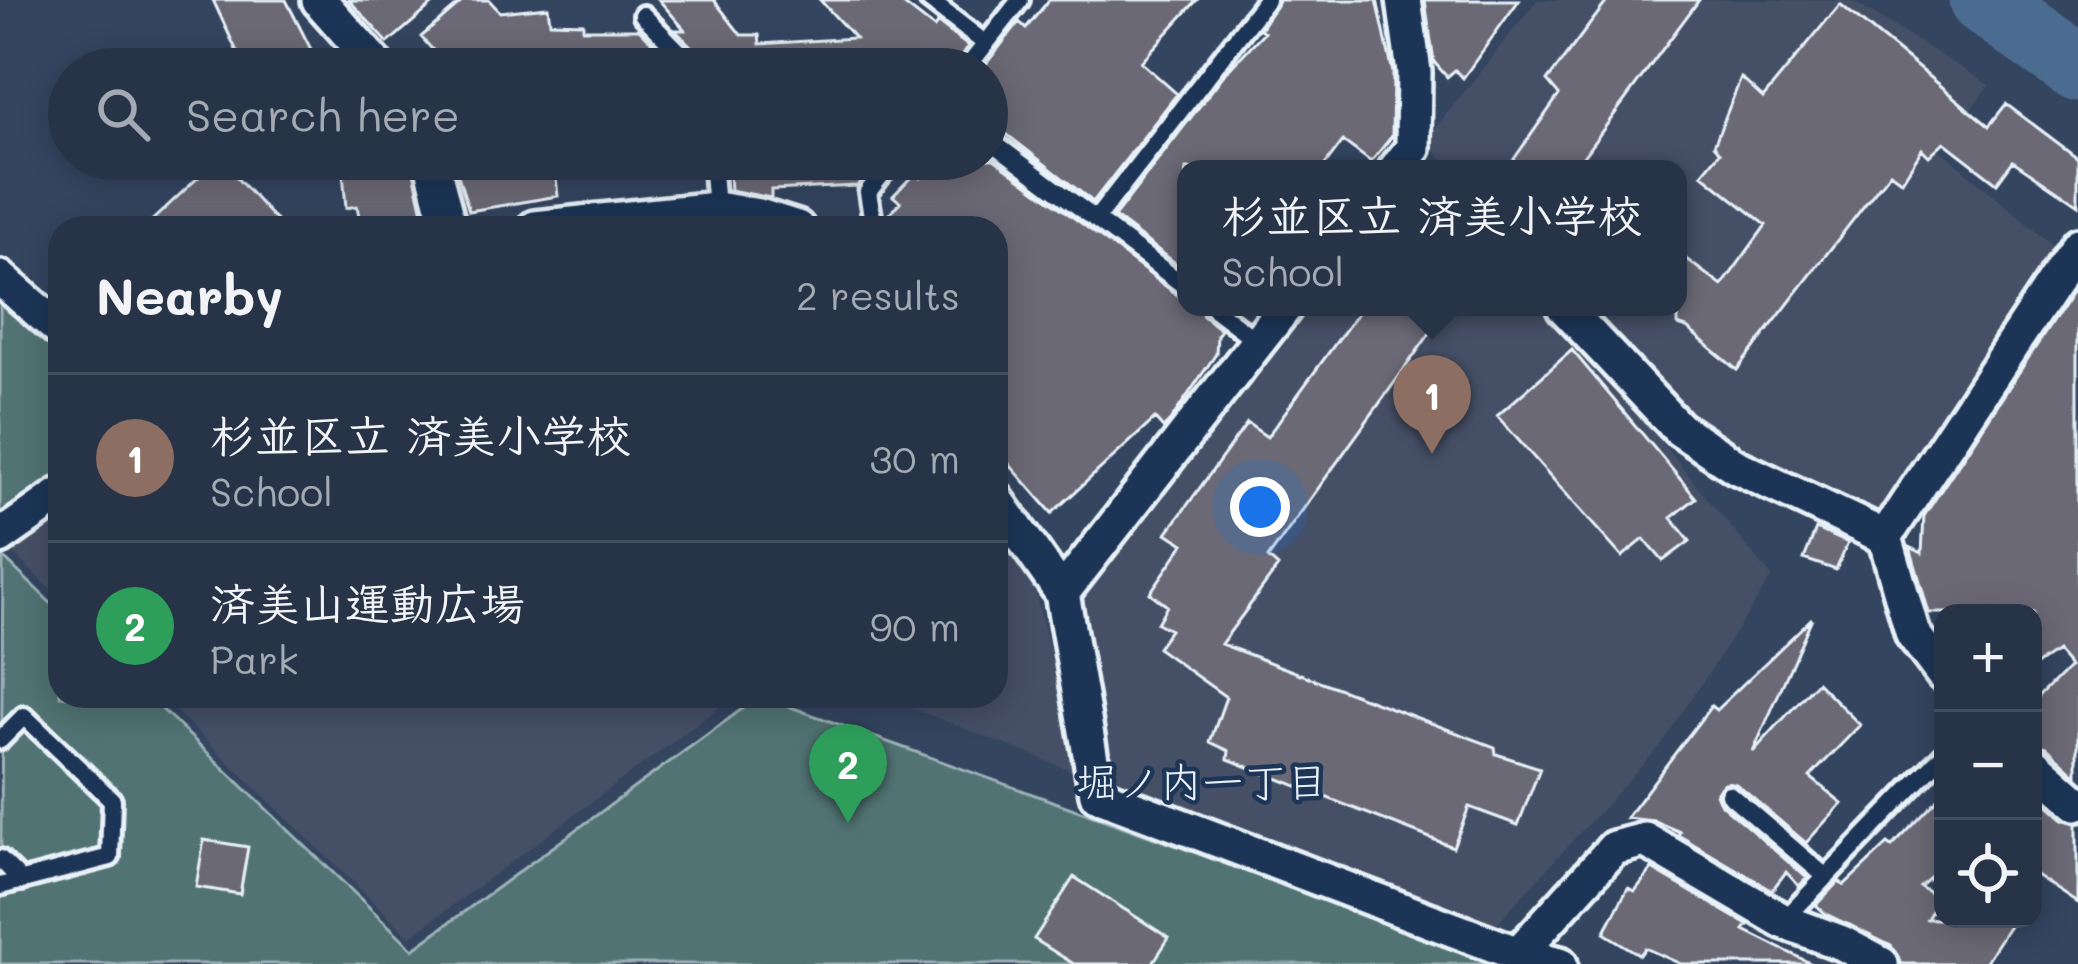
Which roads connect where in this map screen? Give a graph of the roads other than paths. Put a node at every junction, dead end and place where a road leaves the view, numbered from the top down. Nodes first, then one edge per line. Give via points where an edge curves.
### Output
1 (929, 0) edge
2 (1020, 0) edge
3 (1266, 0) edge
4 (1404, 0) edge
5 (321, 1) edge
6 (643, 15) dead end
7 (986, 44) junction
8 (362, 48) edge
9 (675, 48) edge
10 (983, 48) edge
11 (1008, 154) edge
12 (1414, 160) edge
13 (435, 180) edge
14 (714, 180) edge
15 (877, 180) edge
16 (716, 209) junction
17 (445, 216) edge
18 (649, 216) edge
19 (759, 216) edge
20 (872, 216) edge
21 (1096, 219) junction
22 (2075, 258) edge
23 (0, 278) edge
24 (1177, 280) edge
25 (1224, 316) edge
26 (1278, 316) edge
27 (1572, 316) edge
28 (48, 320) edge
29 (1258, 342) junction
30 (48, 503) edge
31 (1008, 516) edge
32 (0, 537) edge
33 (1885, 537) junction
34 (1062, 593) junction
35 (1934, 662) edge
36 (0, 740) edge
37 (1934, 764) edge
38 (2042, 771) edge
39 (1729, 794) dead end
40 (2078, 802) edge
41 (0, 859) edge
42 (1826, 877) junction
43 (22, 880) junction
44 (0, 886) edge
45 (1783, 921) junction
46 (1518, 954) junction
47 (1560, 964) edge
48 (1881, 964) edge

1 - 7 lane
2 - 7 lane
3 - 21 lane
4 - 12 street
5 - 8 street
6 - 9 lane
7 - 10 lane
11 - 21 lane
13 - 17 street
14 - 16 lane
15 - 20 lane via 868,192
16 - 18 street
16 - 19 street
21 - 24 lane
22 - 33 street
23 - 28 street
25 - 29 lane
26 - 29 street
27 - 33 street via 1679,429 1735,466
29 - 34 street
30 - 32 street
31 - 34 street
33 - 35 street via 1913,634
34 - 46 street via 1097,794
36 - 43 lane via 24,716 112,800 110,857
37 - 42 lane
38 - 40 street
39 - 42 lane
41 - 43 lane
42 - 45 lane
43 - 44 lane
45 - 46 street via 1645,839 1614,848
45 - 48 street
46 - 47 street

